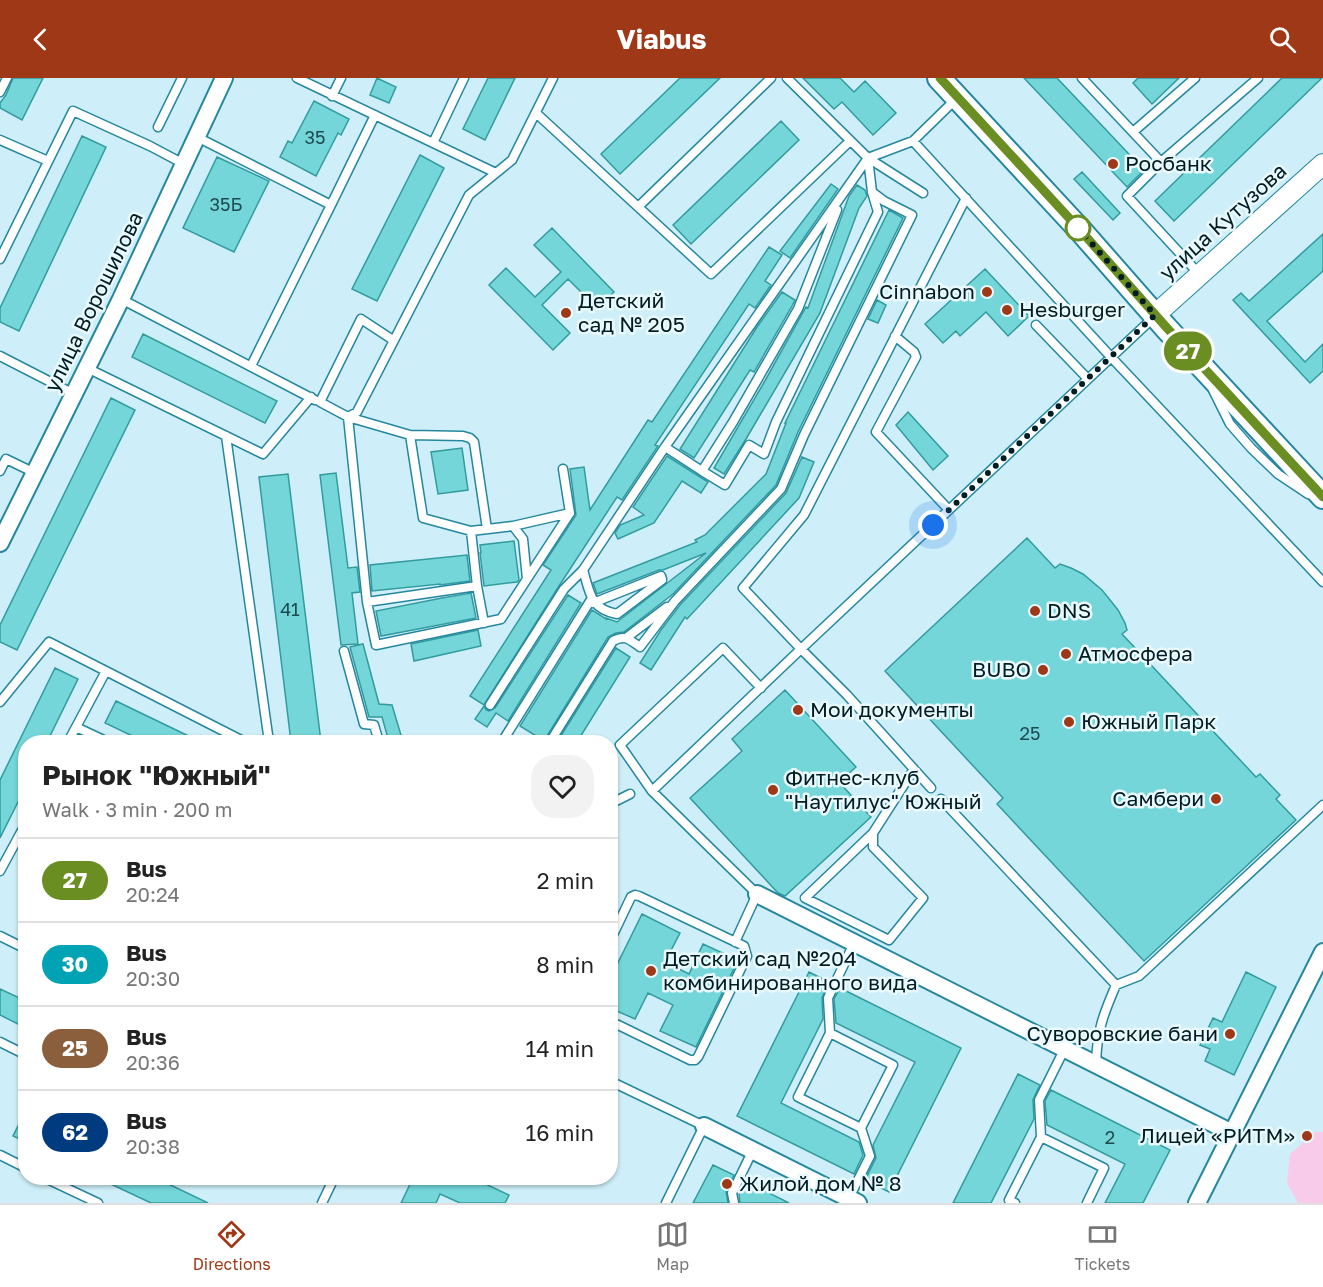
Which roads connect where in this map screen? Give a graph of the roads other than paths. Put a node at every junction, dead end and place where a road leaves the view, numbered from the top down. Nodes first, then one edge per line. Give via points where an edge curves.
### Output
1 (7, 78) edge
2 (182, 78) edge
3 (224, 78) edge
4 (297, 78) edge
5 (341, 78) edge
6 (464, 78) edge
7 (553, 78) edge
8 (771, 78) edge
9 (787, 78) edge
10 (939, 78) edge
11 (1195, 78) edge
12 (1258, 78) edge
13 (1084, 79) edge
14 (0, 92) edge
15 (332, 96) junction
16 (958, 98) junction
17 (536, 113) junction
18 (375, 115) junction
19 (158, 127) dead end
20 (1133, 132) junction
21 (197, 137) junction
22 (0, 140) edge
23 (850, 141) junction
24 (913, 141) junction
25 (433, 143) junction
26 (868, 158) junction
27 (48, 161) junction
28 (1161, 162) junction
29 (184, 164) junction
30 (1323, 165) edge
31 (496, 173) junction
32 (872, 192) junction
33 (923, 193) dead end
34 (843, 195) junction
35 (966, 198) junction
36 (331, 205) junction
37 (638, 207) junction
38 (0, 259) edge
39 (1200, 275) junction
40 (121, 299) junction
41 (1155, 315) junction
42 (1036, 325) dead end
43 (895, 336) junction
44 (393, 340) junction
45 (0, 356) edge
46 (1111, 357) junction
47 (1197, 361) junction
48 (251, 366) junction
49 (87, 368) junction
50 (1088, 379) junction
51 (75, 394) junction
52 (311, 397) junction
53 (320, 402) junction
54 (348, 417) junction
55 (410, 435) junction
56 (226, 436) junction
57 (665, 447) junction
58 (563, 469) dead end
59 (0, 471) edge
60 (702, 471) junction
61 (35, 473) junction
62 (1323, 497) edge
63 (1323, 504) edge
64 (949, 510) junction
65 (570, 513) junction
66 (513, 526) junction
67 (487, 529) junction
68 (471, 531) junction
69 (0, 543) edge
70 (583, 570) junction
71 (527, 579) junction
72 (1323, 582) edge
73 (477, 586) junction
74 (593, 600) junction
75 (675, 601) junction
76 (367, 602) junction
77 (484, 623) junction
78 (626, 638) junction
79 (801, 649) junction
80 (345, 651) dead end
81 (105, 671) junction
82 (761, 688) junction
83 (0, 702) edge
84 (490, 705) dead end
85 (76, 727) junction
86 (72, 735) edge
87 (93, 735) edge
88 (231, 735) edge
89 (268, 735) edge
90 (377, 735) edge
91 (506, 735) edge
92 (554, 735) edge
93 (914, 769) junction
94 (931, 788) dead end
95 (652, 791) junction
96 (630, 794) dead end
97 (941, 799) dead end
98 (618, 800) edge
99 (1323, 805) edge
100 (873, 833) junction
101 (18, 838) edge
102 (0, 871) edge
103 (757, 894) junction
104 (618, 924) edge
105 (0, 936) edge
106 (735, 942) junction
107 (854, 943) junction
108 (18, 945) edge
109 (1323, 952) edge
110 (1116, 985) junction
111 (618, 1027) edge
112 (830, 1033) junction
113 (0, 1042) edge
114 (1065, 1048) junction
115 (18, 1051) edge
116 (1096, 1064) junction
117 (618, 1086) edge
118 (704, 1126) junction
119 (861, 1128) junction
120 (1232, 1133) junction
121 (1041, 1137) junction
122 (753, 1150) junction
123 (0, 1155) edge
124 (18, 1164) edge
125 (60, 1185) edge
126 (331, 1185) edge
127 (854, 1201) edge
128 (98, 1203) edge
129 (322, 1203) edge
130 (666, 1203) edge
131 (734, 1203) edge
132 (1015, 1203) edge
133 (1087, 1203) edge
134 (1197, 1203) edge

1 - 14 lane
2 - 19 lane
3 - 21 street, улица Ворошилова
4 - 15 lane
5 - 15 lane
6 - 25 lane
7 - 17 lane
8 - 37 lane
9 - 23 lane
10 - 16 main road
11 - 20 lane
12 - 28 lane
13 - 20 lane
15 - 18 lane
16 - 24 lane
16 - 41 main road
17 - 31 lane via 512,160
17 - 37 lane
18 - 25 lane
18 - 36 lane
20 - 28 lane
21 - 29 street, улица Ворошилова
21 - 36 lane
22 - 27 lane
23 - 26 lane
23 - 37 lane via 711,274
24 - 26 lane
24 - 35 lane
25 - 31 lane
26 - 32 lane
26 - 33 lane
26 - 34 lane
27 - 29 lane via 74,111
27 - 38 lane
28 - 39 lane via 1127,196
29 - 40 street, улица Ворошилова
30 - 39 street, улица Кутузова
31 - 44 lane via 469,195
32 - 60 lane via 878,212 764,454 749,446 725,485
32 - 75 lane via 912,214 781,489
34 - 57 lane
34 - 60 lane via 798,309
35 - 43 lane
35 - 46 lane
36 - 48 lane
39 - 41 street, улица Кутузова
40 - 48 lane
40 - 49 street, улица Ворошилова
41 - 46 lane
41 - 47 main road
42 - 50 lane
43 - 64 lane via 916,357 876,432
43 - 79 lane via 804,515 743,588
44 - 53 lane via 361,320
44 - 54 lane via 357,412
45 - 51 lane
46 - 50 lane
46 - 72 lane
47 - 62 main road
47 - 63 lane via 1230,424 1278,474
48 - 52 lane
49 - 51 street, улица Ворошилова
49 - 56 lane
50 - 64 lane
51 - 61 street, улица Ворошилова
52 - 53 lane
52 - 56 lane via 262,454
53 - 54 lane
54 - 55 lane
54 - 76 lane
55 - 67 lane via 463,436 474,442
55 - 68 lane via 423,518
56 - 89 lane
57 - 60 lane
57 - 70 lane
58 - 65 lane
59 - 61 lane via 6,459
61 - 69 street, улица Ворошилова
64 - 79 lane
65 - 66 lane
65 - 71 lane
66 - 67 lane
66 - 71 lane via 523,539
67 - 68 lane
68 - 73 lane
70 - 74 lane
70 - 84 lane via 564,589
71 - 77 lane via 501,619
73 - 76 lane
73 - 77 lane
74 - 74 lane via 607,612 617,614 662,580 660,576
74 - 91 lane
75 - 78 lane
75 - 78 lane via 640,647
76 - 77 lane via 376,645
78 - 92 lane via 613,641
79 - 82 lane
79 - 93 lane
80 - 90 lane via 364,724 374,725
81 - 83 lane via 49,642
81 - 85 lane
81 - 88 lane
82 - 95 lane
82 - 95 lane via 723,648 620,745
85 - 86 lane
85 - 87 lane
93 - 94 lane
93 - 100 lane
95 - 103 lane
96 - 98 lane
97 - 110 lane
99 - 110 lane via 1139,976
100 - 100 lane via 873,847 923,898 889,940 805,898
101 - 102 lane
103 - 106 lane
103 - 107 street
104 - 106 lane via 635,895
105 - 108 lane
106 - 111 lane via 744,946 747,957 698,1058 690,1060
107 - 112 lane via 828,998
107 - 114 street
109 - 120 street
110 - 116 lane via 1100,1025
112 - 119 lane via 893,1065
112 - 119 lane via 798,1097
113 - 115 lane
114 - 116 street
114 - 121 lane via 1039,1100
116 - 120 street
117 - 118 lane
118 - 122 street
118 - 130 lane
119 - 127 lane via 870,1156
120 - 134 street
121 - 132 lane via 1009,1200
121 - 133 lane via 1104,1168
122 - 127 street
122 - 131 lane via 732,1193
123 - 124 lane
125 - 128 lane
126 - 129 lane

